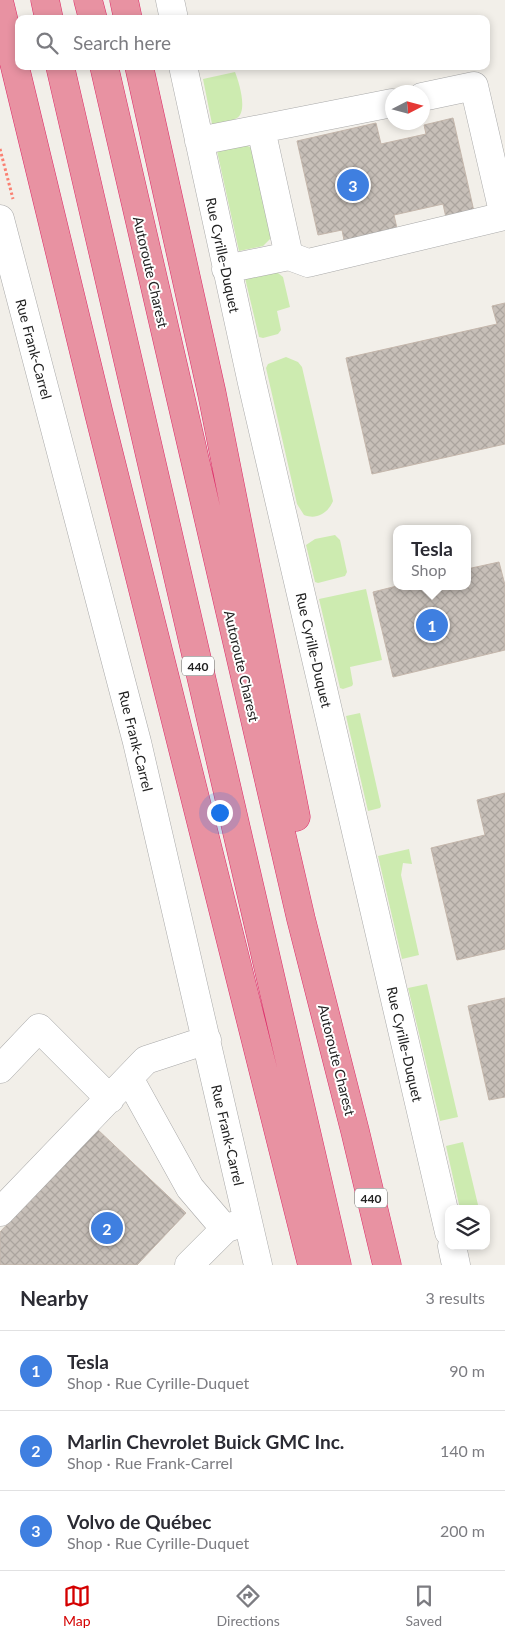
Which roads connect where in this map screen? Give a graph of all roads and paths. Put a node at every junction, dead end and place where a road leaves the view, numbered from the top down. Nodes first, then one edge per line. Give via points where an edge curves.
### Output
1 (45, 0) edge
2 (88, 0) edge
3 (124, 0) edge
4 (170, 0) edge
5 (1, 8) edge
6 (48, 15) edge
7 (92, 15) edge
8 (127, 15) edge
9 (173, 15) edge
10 (15, 66) edge
11 (16, 70) edge
12 (61, 70) edge
13 (105, 70) edge
14 (140, 70) edge
15 (184, 70) edge
16 (430, 94) edge
17 (385, 103) edge
18 (261, 129) junction
19 (199, 141) junction
20 (0, 220) edge
21 (289, 256) junction
22 (226, 269) junction
23 (207, 1040) junction
24 (0, 1069) edge
25 (129, 1078) junction
26 (110, 1099) junction
27 (355, 1131) junction
28 (0, 1212) edge
29 (445, 1215) edge
30 (236, 1225) junction
31 (453, 1250) edge
32 (189, 1265) edge
33 (258, 1265) edge
34 (312, 1265) edge
35 (337, 1265) edge
36 (386, 1265) edge
37 (456, 1265) edge

1 - 6 highway
2 - 7 highway
3 - 8 highway
4 - 9 street
5 - 10 highway
11 - 34 highway
12 - 35 highway, 440
13 - 27 highway, Autoroute Charest / 440 via 301,919
14 - 27 highway via 230,476 316,913
15 - 19 street, Rue Cyrille-Duquet
16 - 21 street via 474,86 504,216 308,263
17 - 18 street
18 - 19 street
18 - 21 street
19 - 22 street, Rue Cyrille-Duquet
20 - 23 street, Rue Frank-Carrel via 137,742
21 - 22 street
22 - 29 street, Rue Cyrille-Duquet
23 - 25 street via 146,1060
23 - 30 street, Rue Frank-Carrel
24 - 26 street via 40,1028
25 - 26 street
25 - 30 street via 190,1188
26 - 28 street
27 - 36 highway, Autoroute Charest / 440
30 - 32 street
30 - 33 street, Rue Frank-Carrel
31 - 37 street

